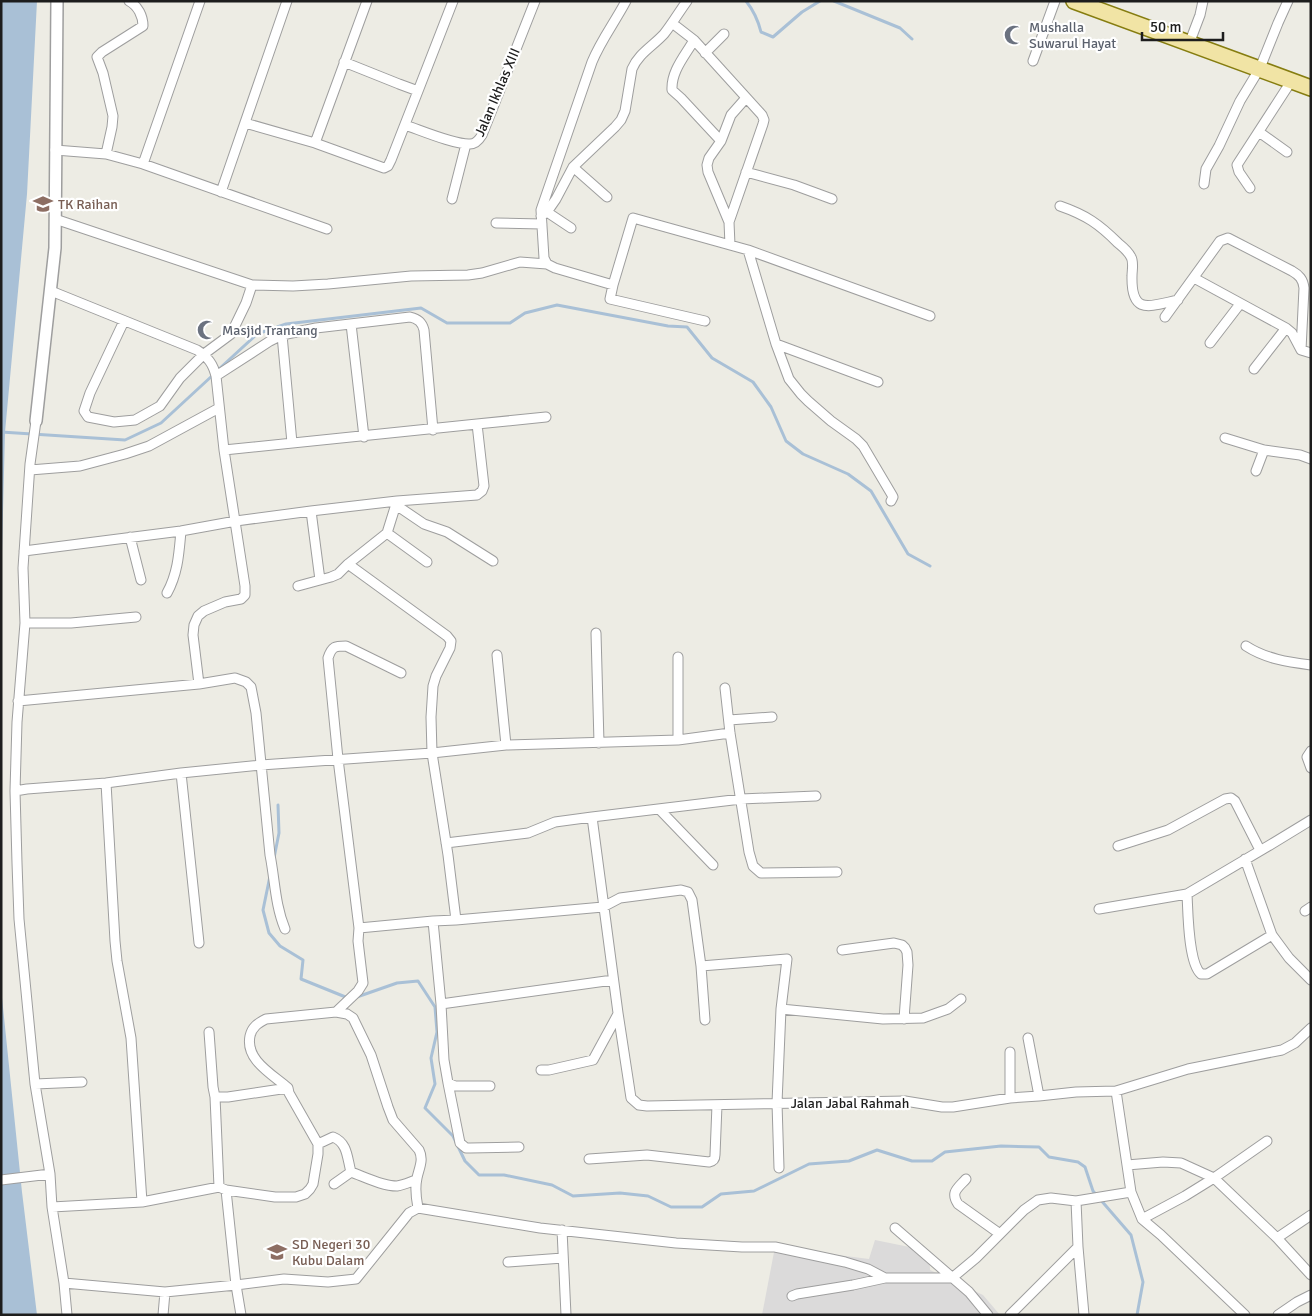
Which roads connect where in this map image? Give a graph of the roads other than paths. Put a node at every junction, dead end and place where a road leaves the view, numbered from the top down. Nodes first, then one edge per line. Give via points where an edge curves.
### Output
1 (57, 1) edge
2 (129, 1) edge
3 (200, 1) edge
4 (287, 1) edge
5 (367, 1) edge
6 (453, 1) edge
7 (535, 1) edge
8 (626, 1) edge
9 (687, 1) edge
10 (1055, 1) edge
11 (1074, 1) edge
12 (1203, 1) edge
13 (1288, 1) edge
14 (672, 23) junction
15 (724, 34) dead end
16 (694, 40) junction
17 (1189, 44) junction
18 (705, 53) junction
19 (1033, 61) dead end
20 (344, 62) junction
21 (1260, 68) junction
22 (1292, 80) junction
23 (1311, 88) edge
24 (418, 90) junction
25 (746, 98) junction
26 (246, 123) junction
27 (405, 125) junction
28 (1259, 132) junction
29 (721, 141) junction
30 (315, 144) junction
31 (466, 144) junction
32 (55, 150) junction
33 (1287, 152) dead end
34 (106, 154) junction
35 (142, 164) junction
36 (573, 168) junction
37 (746, 172) junction
38 (1204, 184) dead end
39 (1250, 188) dead end
40 (221, 192) junction
41 (607, 197) dead end
42 (452, 199) dead end
43 (832, 199) dead end
44 (1060, 206) dead end
45 (543, 217) junction
46 (55, 219) junction
47 (729, 222) junction
48 (496, 224) dead end
49 (570, 228) dead end
50 (327, 229) dead end
51 (730, 245) junction
52 (748, 250) junction
53 (547, 264) junction
54 (1194, 278) junction
55 (252, 285) junction
56 (613, 285) junction
57 (51, 291) junction
58 (1178, 300) junction
59 (1240, 304) junction
60 (930, 316) dead end
61 (1165, 317) dead end
62 (124, 321) junction
63 (705, 322) dead end
64 (351, 324) junction
65 (1286, 328) junction
66 (282, 335) junction
67 (1210, 343) dead end
68 (776, 344) junction
69 (1301, 350) junction
70 (1311, 353) edge
71 (204, 354) junction
72 (1254, 369) dead end
73 (215, 372) junction
74 (878, 382) dead end
75 (220, 408) junction
76 (546, 417) dead end
77 (36, 421) joint
78 (477, 424) junction
79 (434, 430) junction
80 (364, 437) junction
81 (1225, 438) dead end
82 (292, 442) junction
83 (224, 450) junction
84 (1264, 450) junction
85 (1311, 459) edge
86 (30, 467) junction
87 (1256, 471) dead end
88 (891, 500) dead end
89 (397, 503) junction
90 (311, 511) junction
91 (236, 521) junction
92 (181, 531) junction
93 (387, 533) junction
94 (130, 537) junction
95 (24, 551) junction
96 (493, 560) dead end
97 (427, 562) dead end
98 (348, 564) junction
99 (141, 580) dead end
100 (320, 580) junction
101 (298, 586) dead end
102 (167, 593) dead end
103 (136, 617) dead end
104 (25, 623) junction
105 (596, 633) dead end
106 (1246, 646) dead end
107 (497, 655) dead end
108 (678, 657) dead end
109 (1311, 665) edge
110 (401, 673) dead end
111 (199, 684) junction
112 (725, 688) dead end
113 (18, 701) junction
114 (772, 717) dead end
115 (729, 720) junction
116 (730, 732) junction
117 (678, 740) junction
118 (599, 743) junction
119 (506, 745) junction
120 (1311, 751) edge
121 (432, 753) junction
122 (338, 759) junction
123 (261, 765) junction
124 (1311, 768) edge
125 (181, 773) junction
126 (106, 783) junction
127 (15, 791) junction
128 (816, 796) dead end
129 (741, 799) junction
130 (659, 809) junction
131 (592, 817) junction
132 (1311, 820) edge
133 (446, 843) junction
134 (1118, 846) dead end
135 (1260, 850) junction
136 (1245, 859) junction
137 (713, 865) dead end
138 (837, 872) dead end
139 (1187, 894) junction
140 (603, 907) junction
141 (1099, 909) dead end
142 (456, 920) junction
143 (433, 921) junction
144 (359, 928) junction
145 (285, 929) dead end
146 (1272, 935) junction
147 (198, 942) dead end
148 (842, 950) dead end
149 (701, 966) junction
150 (613, 980) junction
151 (1311, 980) edge
152 (961, 999) dead end
153 (441, 1004) junction
154 (781, 1009) junction
155 (339, 1010) junction
156 (618, 1013) junction
157 (904, 1019) junction
158 (705, 1020) dead end
159 (1311, 1028) edge
160 (208, 1032) dead end
161 (1028, 1038) dead end
162 (1010, 1052) dead end
163 (541, 1070) dead end
164 (82, 1082) dead end
165 (448, 1083) junction
166 (35, 1084) junction
167 (490, 1086) dead end
168 (288, 1088) junction
169 (1116, 1090) junction
170 (1040, 1096) junction
171 (215, 1097) junction
172 (1010, 1098) junction
173 (777, 1103) junction
174 (717, 1105) junction
175 (1267, 1141) dead end
176 (318, 1144) junction
177 (518, 1147) dead end
178 (589, 1159) dead end
179 (1126, 1165) junction
180 (779, 1168) dead end
181 (351, 1172) junction
182 (49, 1174) junction
183 (1214, 1178) junction
184 (966, 1179) dead end
185 (1, 1180) edge
186 (416, 1180) junction
187 (334, 1184) dead end
188 (222, 1189) junction
189 (1131, 1192) junction
190 (1076, 1201) junction
191 (142, 1202) junction
192 (52, 1207) junction
193 (418, 1208) junction
194 (1311, 1215) edge
195 (1142, 1219) junction
196 (895, 1228) dead end
197 (562, 1230) junction
198 (1000, 1234) junction
199 (1278, 1238) junction
200 (1078, 1247) junction
201 (563, 1258) junction
202 (508, 1262) dead end
203 (1311, 1275) edge
204 (885, 1278) junction
205 (952, 1278) junction
206 (64, 1283) junction
207 (236, 1285) junction
208 (165, 1292) junction
209 (1311, 1295) edge
210 (792, 1296) dead end
211 (68, 1315) edge
212 (163, 1315) edge
213 (241, 1315) edge
214 (566, 1315) edge
215 (988, 1315) edge
216 (1010, 1315) edge
217 (1084, 1315) edge
218 (1245, 1315) edge
219 (1278, 1315) edge

1 - 32 street
2 - 34 street via 138,10 143,26 97,57 113,116
3 - 35 street
4 - 26 street
5 - 20 street
6 - 24 street
7 - 31 street, Jalan Ikhlas XIII via 482,135 476,142
8 - 45 street via 592,62 540,210
9 - 14 street
10 - 19 street
11 - 17 main road
12 - 17 street
13 - 21 street
14 - 16 street
14 - 36 street via 634,65 625,111 619,123
15 - 18 street
16 - 18 street
16 - 29 street via 674,73 672,90
17 - 21 main road
18 - 25 street
20 - 24 street
20 - 30 street
21 - 22 main road
21 - 38 street via 1206,168
22 - 23 main road
22 - 28 street
24 - 27 street
25 - 29 street via 732,113
25 - 37 street via 764,120
26 - 30 street
26 - 40 street
27 - 30 street via 389,164 384,168
27 - 31 street, Jalan Ikhlas XIII
28 - 33 street
28 - 39 street via 1237,165
29 - 47 street via 709,158 708,168
31 - 42 street
32 - 34 street
32 - 46 street
34 - 35 street
35 - 40 street
36 - 41 street
36 - 45 street
37 - 43 street
37 - 47 street
40 - 50 street
44 - 58 street via 1095,222 1127,251 1132,260 1132,295 1139,303 1149,306
45 - 48 street
45 - 49 street
45 - 53 street via 543,255
46 - 55 street
46 - 57 street
47 - 51 street
51 - 52 street
51 - 56 street via 633,218
52 - 60 street
52 - 68 street
53 - 55 street via 520,262 468,275 411,276 293,286
53 - 56 street
54 - 58 street
54 - 59 street
54 - 69 street via 1220,241 1228,238 1292,271 1303,284
55 - 71 street via 231,334
56 - 63 street via 610,299
57 - 62 street
57 - 77 street
58 - 61 street
59 - 65 street
59 - 67 street
62 - 71 street
62 - 71 street via 90,393 84,411 88,417 114,422 135,420 160,406 180,378
64 - 66 street
64 - 79 street via 410,317 420,321 424,330
64 - 80 street
65 - 69 street
65 - 72 street
66 - 73 street
66 - 82 street
68 - 74 street
68 - 88 street via 794,386 830,421 863,446 892,496
69 - 70 street
71 - 73 street
73 - 75 street
75 - 83 street
75 - 86 street via 149,446 125,454 80,466
76 - 78 street
77 - 86 street
78 - 79 street
78 - 89 street via 484,486 480,493
79 - 80 street
80 - 82 street
81 - 84 street
82 - 83 street
83 - 91 street
84 - 85 street
84 - 87 street
86 - 95 street
89 - 90 street
89 - 93 street
89 - 96 street via 424,524 447,532
90 - 91 street
90 - 100 street
91 - 92 street
91 - 111 street via 245,595 198,616 194,635
92 - 94 street
92 - 102 street via 174,582
93 - 97 street
93 - 98 street
94 - 95 street
94 - 99 street
95 - 104 street
98 - 100 street via 335,576
98 - 121 street via 451,641 433,686
100 - 101 street
103 - 104 street
104 - 113 street
105 - 118 street
106 - 109 street via 1269,658
107 - 119 street
108 - 117 street
110 - 122 street via 346,646 331,650 328,658
111 - 113 street
111 - 123 street via 235,678 251,687
112 - 115 street
113 - 127 street
114 - 115 street
115 - 116 street
116 - 117 street
116 - 129 street
117 - 118 street
118 - 119 street
119 - 121 street
120 - 124 street via 1307,758
121 - 122 street
121 - 133 street
122 - 123 street
122 - 144 street
123 - 125 street
123 - 145 street via 276,900
125 - 126 street
125 - 147 street
126 - 127 street
126 - 191 street via 115,941 131,1038
127 - 166 street via 19,919
128 - 129 street
129 - 130 street
129 - 138 street via 751,862 758,871
130 - 131 street
130 - 137 street
131 - 133 street via 556,822 528,833
131 - 140 street, Jalan Jabal Rahmah
132 - 135 street
133 - 142 street
134 - 135 street via 1168,830 1231,798
135 - 136 street
136 - 139 street
136 - 146 street
139 - 141 street
139 - 146 street via 1191,948 1201,974 1223,965
140 - 142 street
140 - 149 street via 620,898 681,890 688,892 692,900
140 - 150 street, Jalan Jabal Rahmah
142 - 143 street
143 - 144 street
143 - 153 street
144 - 155 street via 363,983
146 - 151 street
148 - 157 street via 894,942 905,948 908,965
149 - 154 street via 787,959
149 - 158 street
150 - 153 street
150 - 156 street, Jalan Jabal Rahmah
152 - 157 street via 948,1009 923,1018
153 - 165 street
154 - 157 street
154 - 173 street
155 - 168 street via 266,1019 251,1030 249,1042 256,1061
155 - 186 street via 353,1018 371,1055 393,1120 421,1154
156 - 163 street via 593,1060
156 - 174 street, Jalan Jabal Rahmah via 634,1102 647,1106
159 - 169 street, Jalan Jabal Rahmah via 1282,1050 1188,1069
160 - 171 street
161 - 170 street
162 - 172 street
164 - 166 street
165 - 167 street
165 - 177 street via 463,1146
166 - 182 street
168 - 171 street
168 - 176 street
169 - 170 street, Jalan Jabal Rahmah
169 - 179 street
170 - 172 street, Jalan Jabal Rahmah
171 - 188 street
172 - 173 street, Jalan Jabal Rahmah via 953,1107 905,1101
173 - 174 street, Jalan Jabal Rahmah
173 - 180 street
174 - 178 street via 715,1158 712,1161 647,1155
175 - 183 street
176 - 181 street via 333,1137 340,1140
176 - 188 street via 313,1184 305,1194 275,1197
179 - 183 street via 1181,1163
179 - 189 street
181 - 186 street via 396,1186
181 - 187 street
182 - 185 street
182 - 192 street
183 - 195 street
183 - 199 street
184 - 198 street via 955,1192 956,1201
186 - 193 street
188 - 191 street
188 - 207 street
189 - 190 street
189 - 195 street
190 - 198 street via 1038,1200
190 - 200 street
191 - 192 street
192 - 206 street
193 - 197 street
193 - 207 street via 409,1213 356,1279 328,1282 284,1278
194 - 199 street
195 - 218 street
196 - 205 street
197 - 201 street
197 - 204 street via 676,1243 775,1247 845,1262
198 - 205 street
199 - 203 street
200 - 216 street
200 - 217 street
201 - 202 street
201 - 214 street
204 - 205 street
204 - 210 street
205 - 215 street
206 - 208 street
206 - 211 street
207 - 208 street
207 - 213 street
208 - 212 street
209 - 219 street

